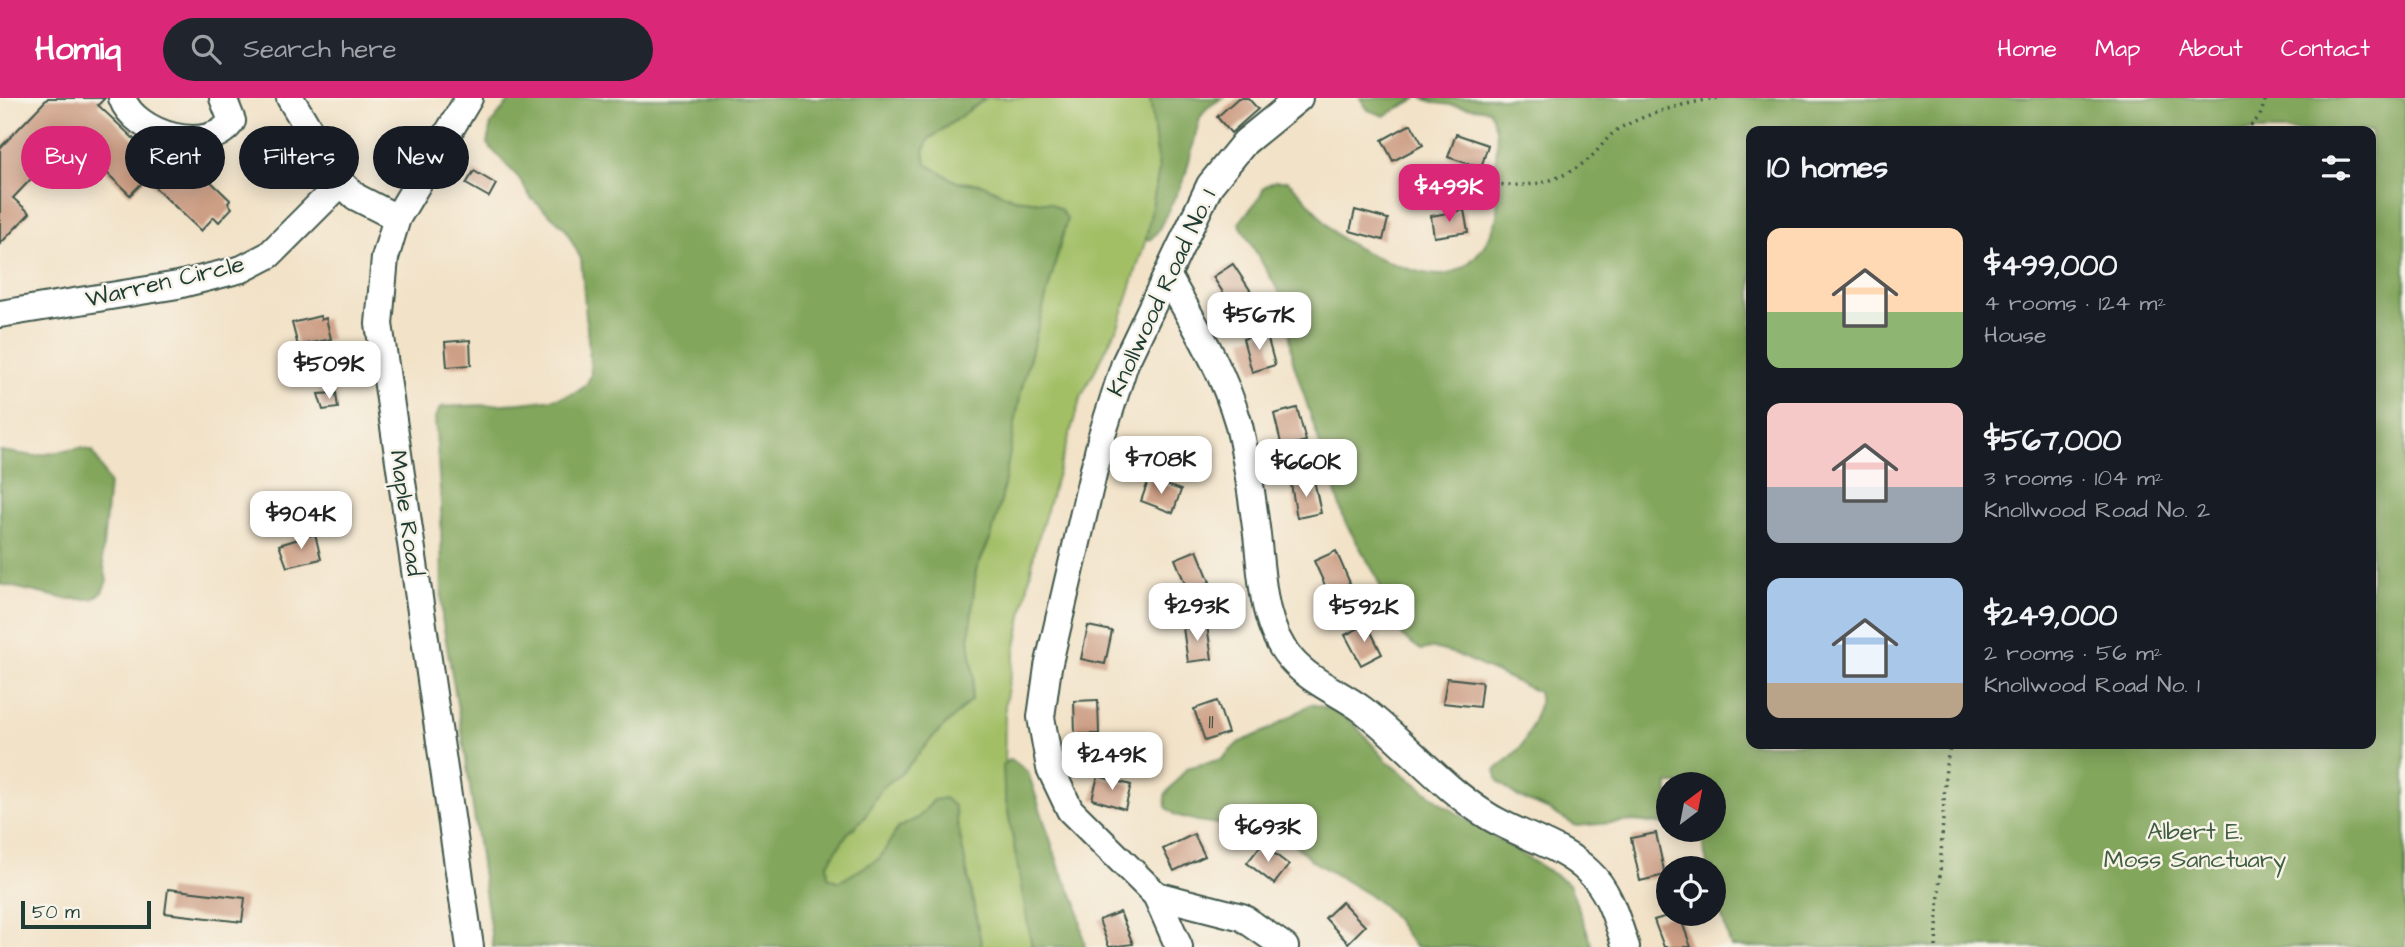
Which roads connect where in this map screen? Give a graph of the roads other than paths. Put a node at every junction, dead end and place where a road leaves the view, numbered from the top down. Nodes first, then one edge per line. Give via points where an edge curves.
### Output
1 (122, 98) edge
2 (223, 98) edge
3 (290, 98) edge
4 (469, 98) edge
5 (1299, 98) edge
6 (307, 126) edge
7 (335, 189) edge
8 (347, 189) edge
9 (397, 218) junction
10 (1167, 275) junction
11 (0, 314) edge
12 (1156, 895) junction
13 (470, 947) edge
14 (1179, 947) edge
15 (1285, 947) edge
16 (1626, 947) edge

1 - 2 street via 156,131 182,138 212,137 226,131 232,121
3 - 6 street
4 - 9 street, Maple Road
5 - 10 street, Knollwood Road No. 1 via 1228,161 1205,193
7 - 11 street, Warren Circle via 269,254 242,269 178,285
8 - 9 street
9 - 13 street, Maple Road via 383,271 379,324
10 - 12 street, Knollwood Road No. 1 via 1112,399 1059,617 1041,717 1050,768 1070,810
10 - 16 street via 1214,362 1237,419 1262,584 1275,630 1289,658 1378,723 1462,799 1590,872 1613,907
12 - 14 street, Knollwood Road No. 1
12 - 15 street via 1242,917

